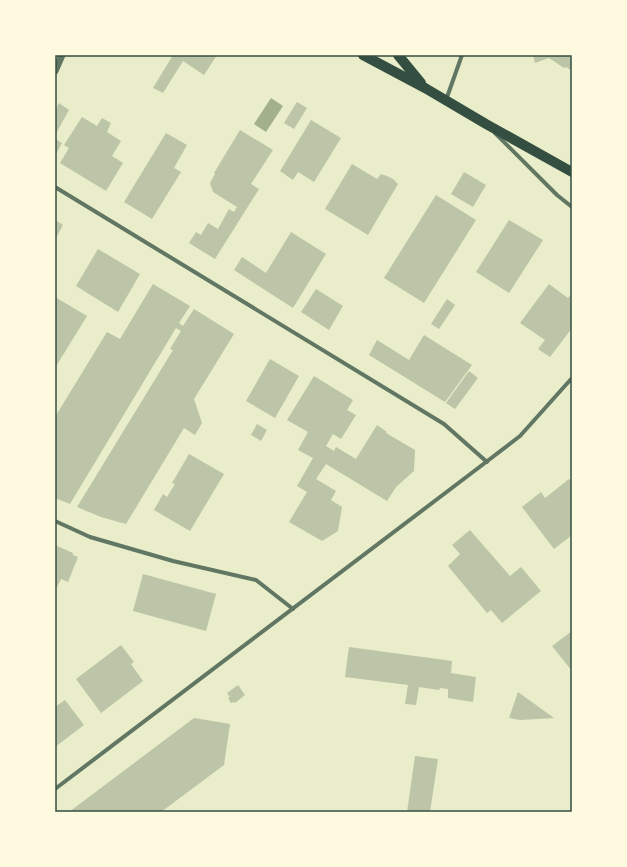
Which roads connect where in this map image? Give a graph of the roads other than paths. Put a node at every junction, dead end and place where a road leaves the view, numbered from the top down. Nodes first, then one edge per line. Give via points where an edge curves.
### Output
1 (62, 55) edge
2 (364, 55) edge
3 (398, 55) edge
4 (462, 55) edge
5 (55, 71) edge
6 (424, 88) junction
7 (446, 100) junction
8 (486, 124) junction
9 (572, 172) edge
10 (55, 187) edge
11 (572, 207) edge
12 (572, 378) edge
13 (486, 462) junction
14 (55, 521) edge
15 (293, 609) junction
16 (55, 789) edge

1 - 5 street
2 - 6 main road
3 - 6 main road
4 - 7 street
6 - 7 main road
7 - 8 main road
8 - 9 main road
8 - 11 street
10 - 13 street via 444,424
12 - 13 street via 520,436
13 - 15 street
14 - 15 street via 90,537 173,561 256,580
15 - 16 street

